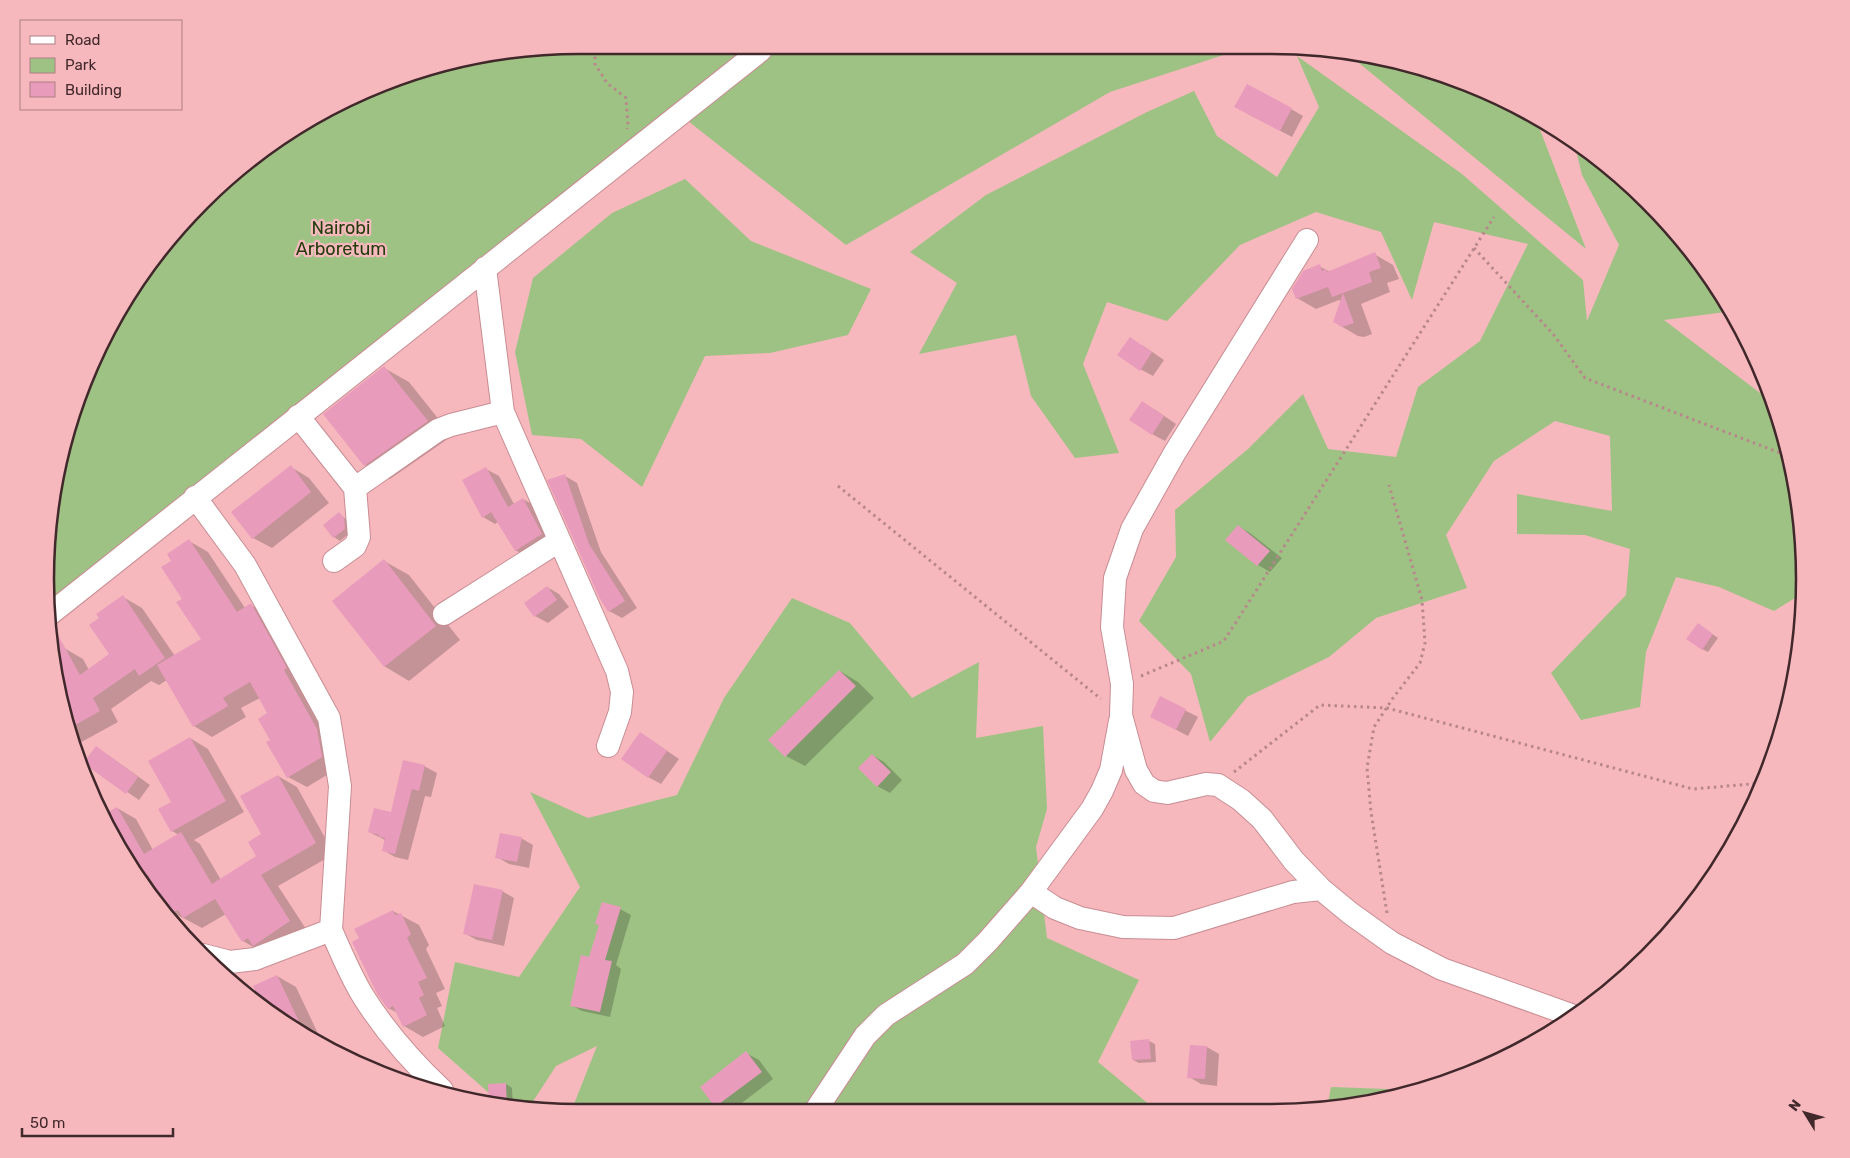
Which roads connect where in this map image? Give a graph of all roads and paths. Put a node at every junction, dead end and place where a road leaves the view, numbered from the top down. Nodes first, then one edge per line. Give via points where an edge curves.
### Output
1 (756, 54) edge
2 (1494, 217) dead end
3 (1307, 240) dead end
4 (1474, 248) junction
5 (485, 268) junction
6 (503, 412) junction
7 (298, 416) junction
8 (1780, 453) edge
9 (1389, 485) dead end
10 (838, 486) dead end
11 (355, 488) junction
12 (195, 497) junction
13 (559, 541) junction
14 (334, 561) dead end
15 (55, 610) edge
16 (444, 614) dead end
17 (1122, 684) junction
18 (1387, 708) junction
19 (1121, 715) junction
20 (608, 746) dead end
21 (1754, 784) edge
22 (1218, 785) junction
23 (1321, 889) junction
24 (1031, 892) junction
25 (331, 930) junction
26 (1392, 943) junction
27 (217, 959) edge
28 (1567, 1013) edge
29 (436, 1084) edge
30 (820, 1104) edge

1 - 5 street
2 - 4 path
3 - 17 street via 1174,454 1132,529 1115,578 1112,627
4 - 8 path via 1553,334 1585,378
4 - 17 path via 1224,641
5 - 6 street
5 - 7 street
6 - 11 street via 438,430
6 - 13 street
7 - 11 street
7 - 12 street
9 - 18 path via 1422,600 1425,643 1420,664
10 - 19 path
11 - 14 street via 359,537 355,546
12 - 15 street
12 - 25 street via 245,565 329,718 340,786
13 - 16 street
13 - 20 street via 617,671 622,692 620,712
17 - 19 street
18 - 21 path via 1693,789
18 - 22 path via 1320,705
18 - 26 path via 1374,728 1367,768
19 - 22 street via 1136,770 1144,784 1154,791 1167,793 1206,784
19 - 24 street via 1111,770 1102,791
22 - 23 street via 1262,819 1294,861
23 - 24 street via 1293,892 1174,928 1122,927 1080,918 1055,908
23 - 26 street
24 - 30 street via 965,964 886,1015 866,1036
25 - 27 street via 255,959 230,962
25 - 29 street via 362,995 388,1032
26 - 28 street via 1442,968

